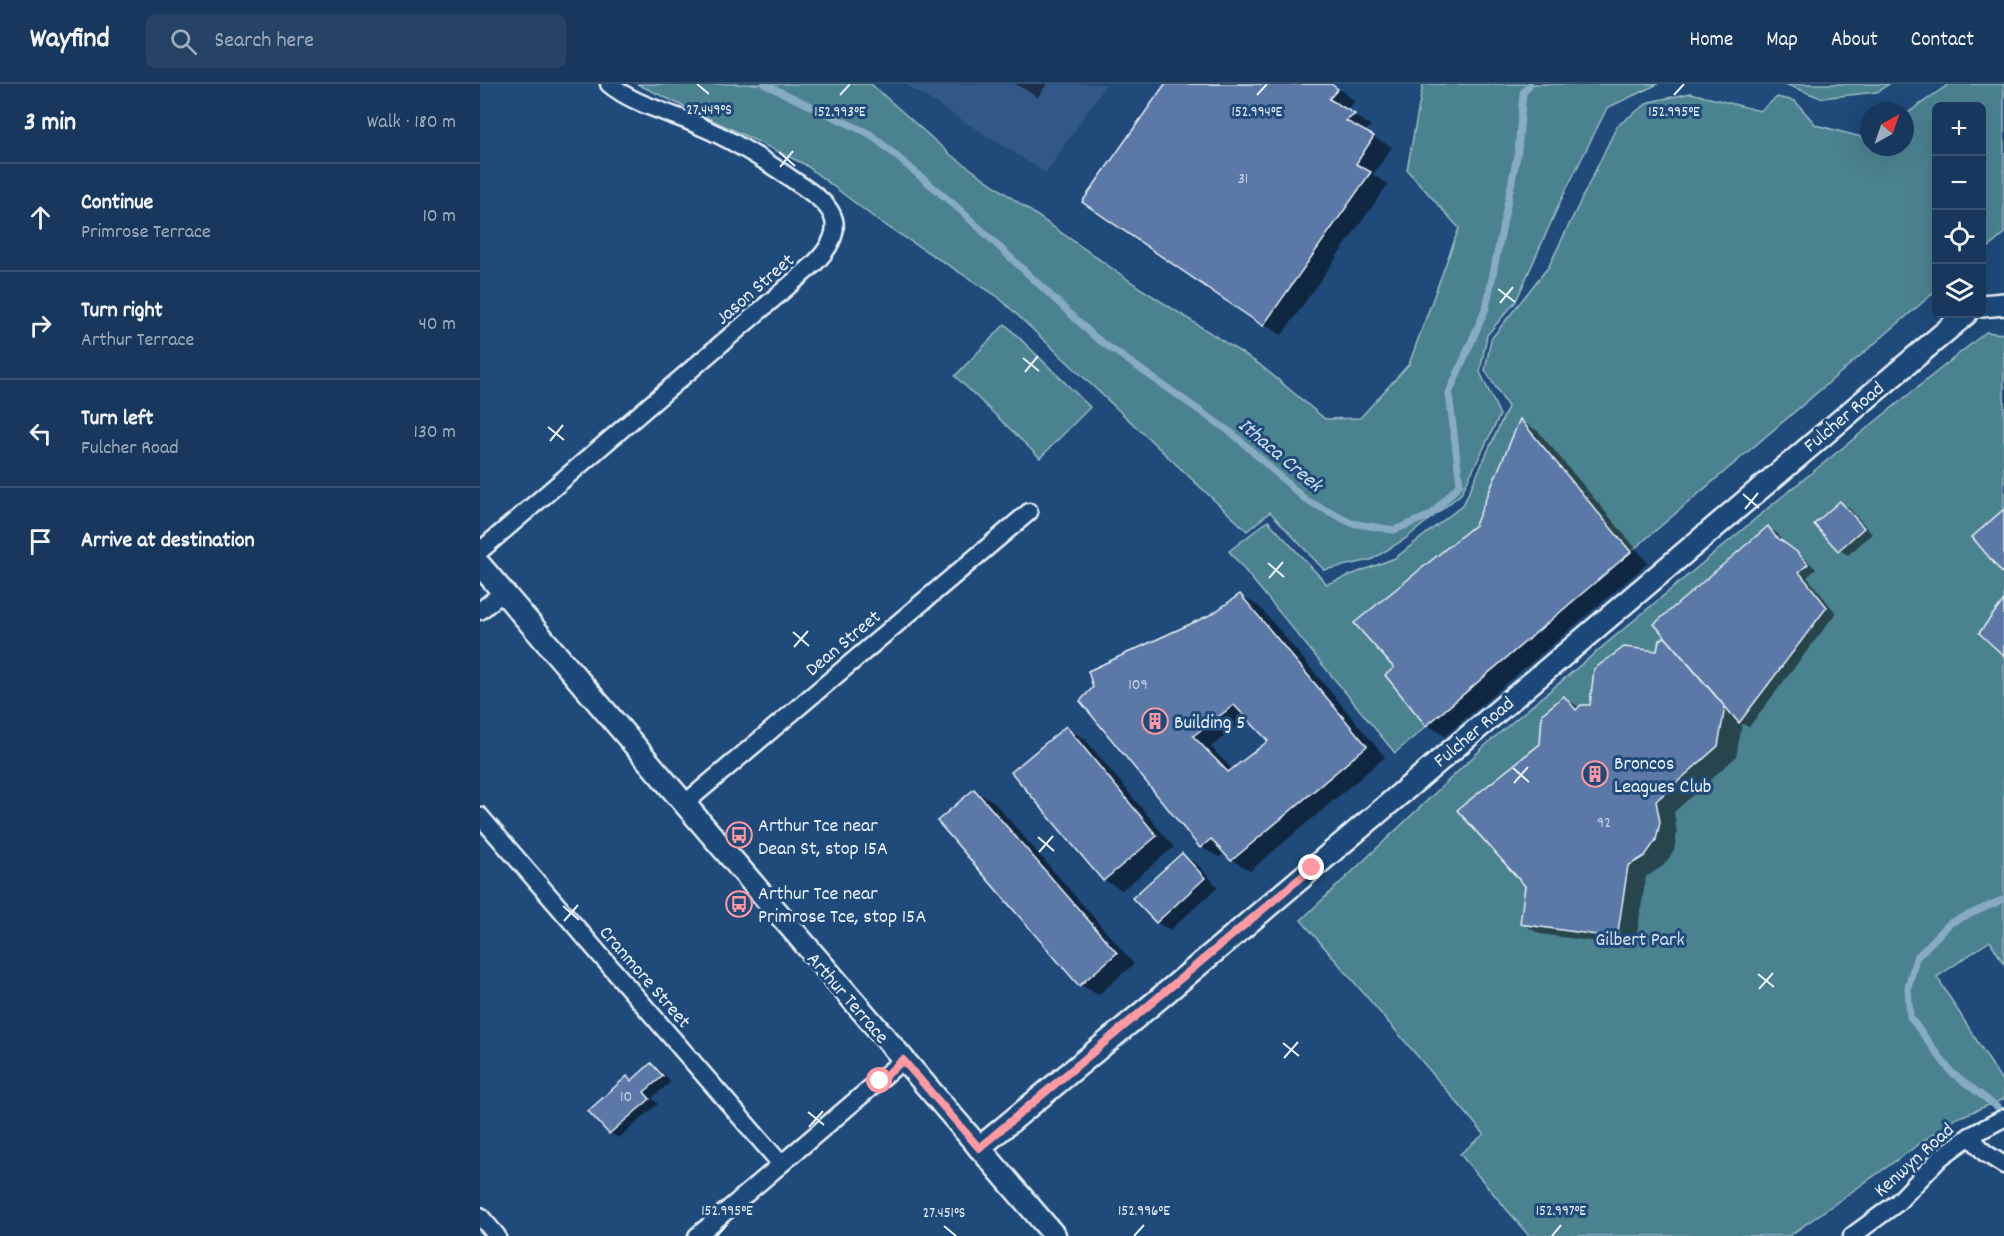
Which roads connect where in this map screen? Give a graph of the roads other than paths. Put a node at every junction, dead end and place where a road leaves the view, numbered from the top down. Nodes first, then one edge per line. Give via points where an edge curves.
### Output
1 (609, 84) edge
2 (2004, 304) edge
3 (1986, 306) edge
4 (1961, 318) edge
5 (1029, 512) dead end
6 (480, 551) edge
7 (480, 565) edge
8 (503, 592) junction
9 (480, 611) edge
10 (683, 805) junction
11 (480, 816) edge
12 (903, 1060) junction
13 (2004, 1118) edge
14 (1970, 1136) junction
15 (979, 1148) junction
16 (781, 1164) junction
17 (2004, 1165) edge
18 (480, 1216) edge
19 (497, 1236) edge
20 (697, 1236) edge
21 (1055, 1236) edge
22 (1852, 1236) edge

1 - 6 street, Jason Street via 631,99 702,126 763,159 825,205 833,217 834,231 826,250 814,264
2 - 3 street
4 - 15 street, Fulcher Road
5 - 10 street, Dean Street
7 - 8 street, Arthur Terrace
8 - 9 street
8 - 10 street, Arthur Terrace
10 - 12 street, Arthur Terrace
11 - 16 street, Cranmore Street
12 - 15 street, Arthur Terrace
12 - 16 street
13 - 14 street, Kenwyn Road
14 - 17 street via 1985,1153
14 - 22 street, Kenwyn Road via 1941,1157 1897,1203
15 - 21 street, Arthur Terrace
16 - 20 street
18 - 19 street

